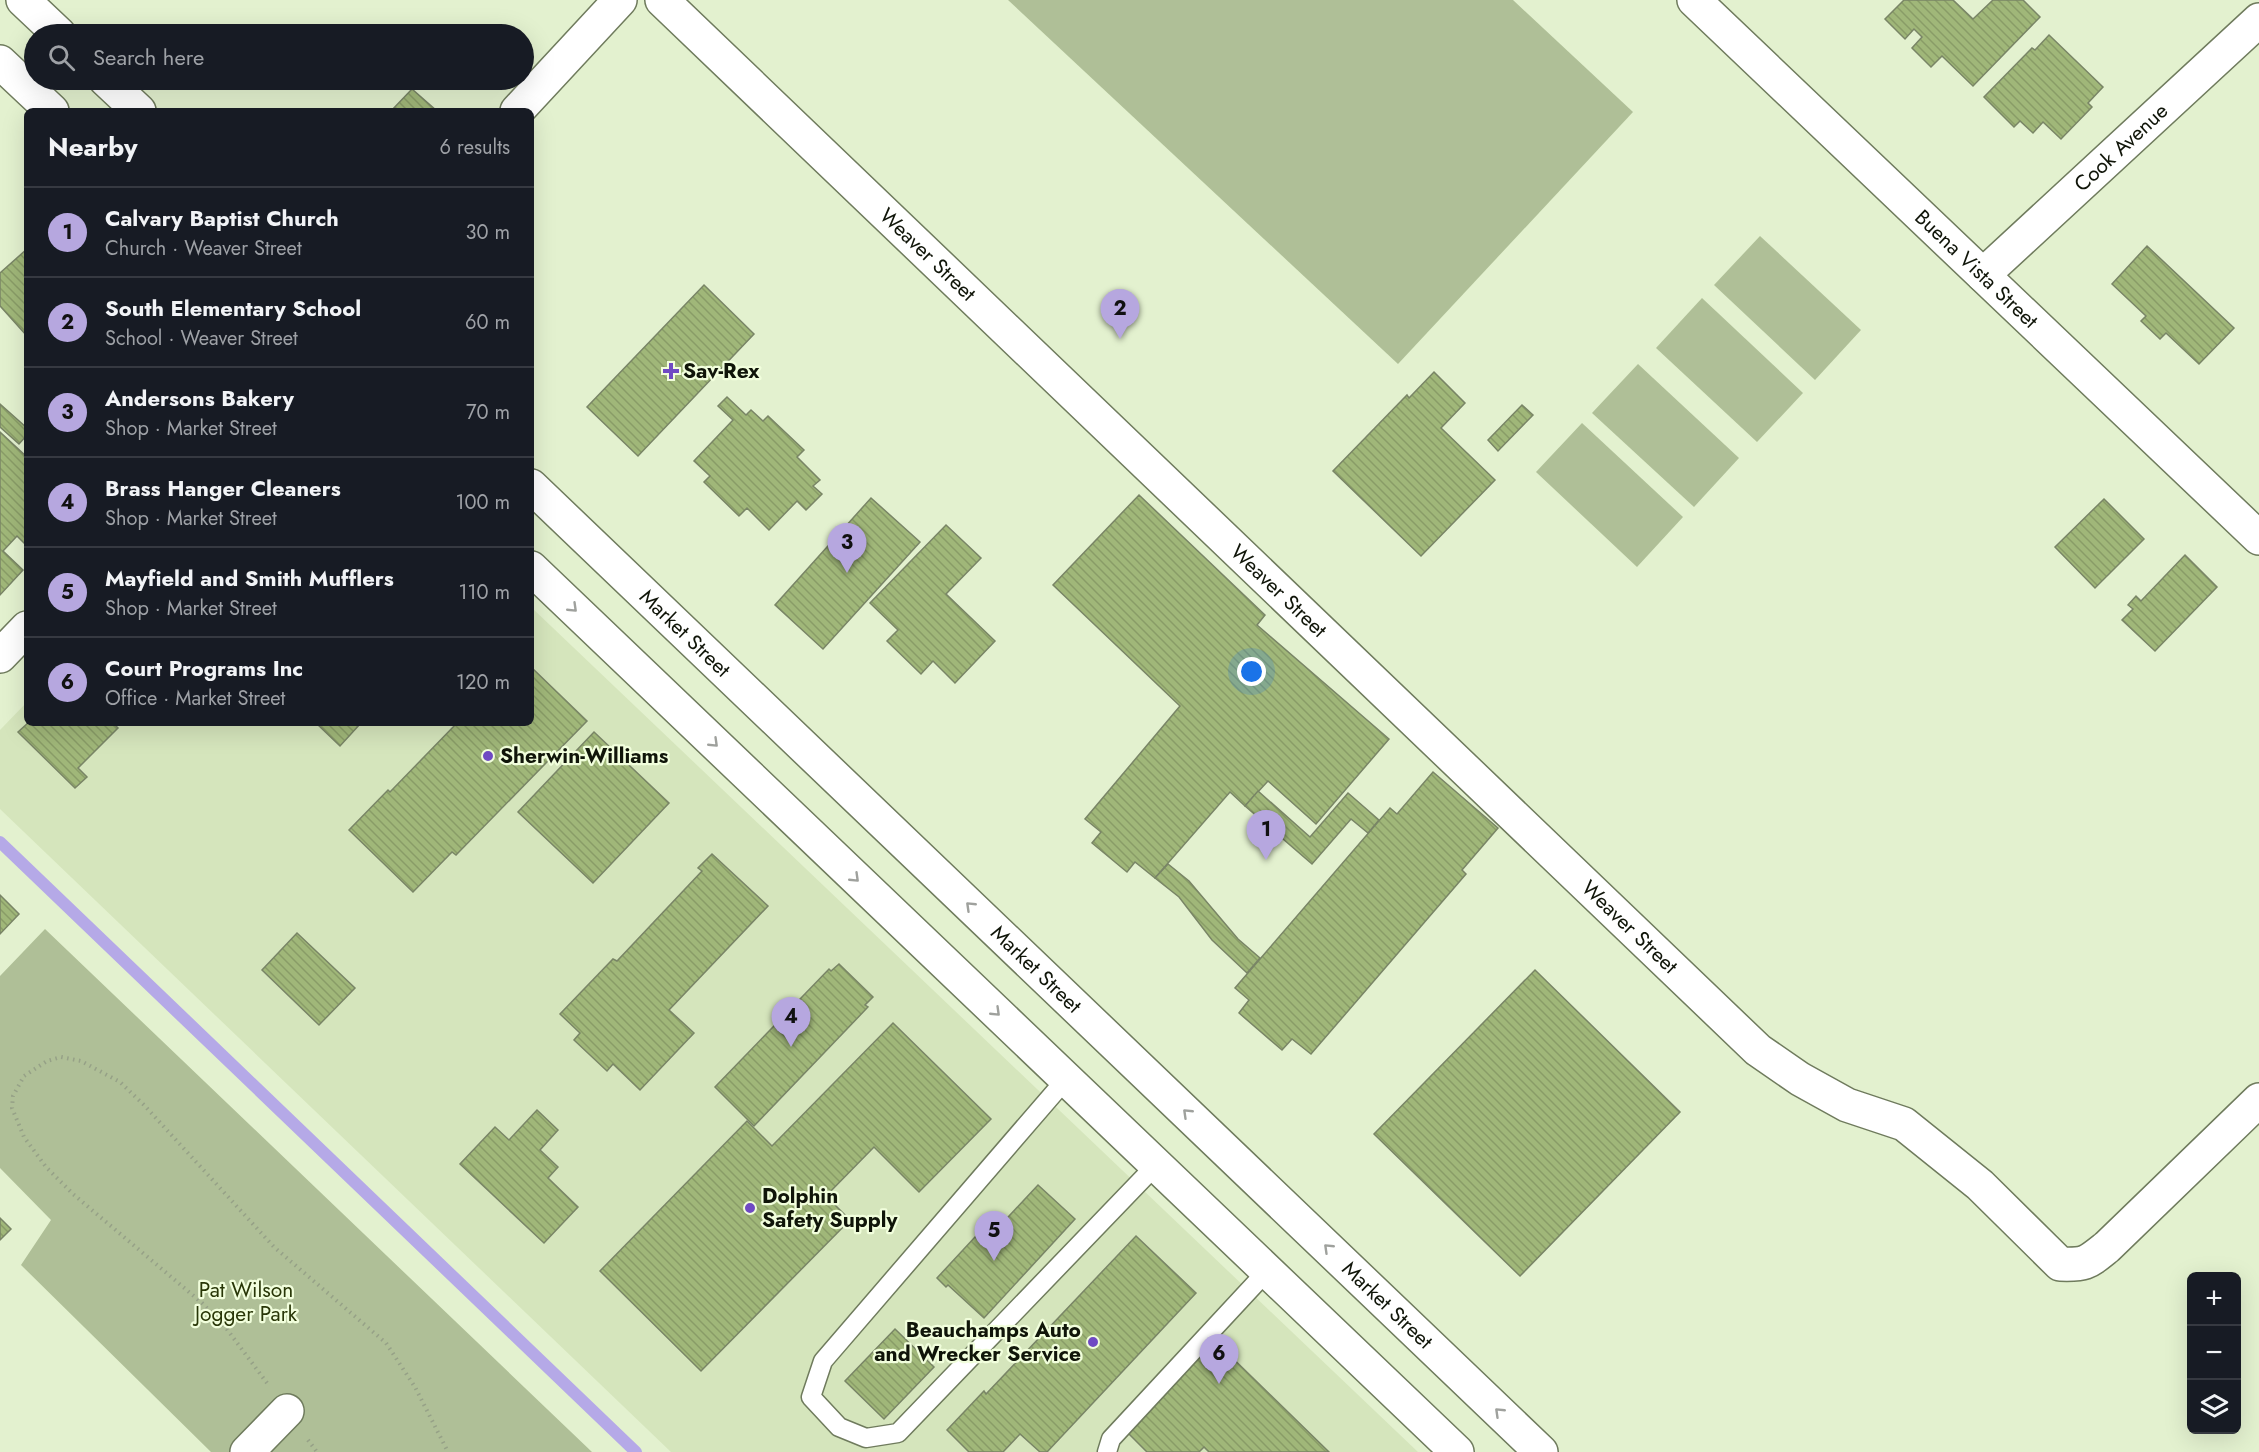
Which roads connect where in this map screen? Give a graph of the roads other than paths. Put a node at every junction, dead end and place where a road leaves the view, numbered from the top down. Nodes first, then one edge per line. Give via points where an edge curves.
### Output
1 (23, 0) edge
2 (620, 0) edge
3 (662, 0) edge
4 (1694, 0) edge
5 (2259, 20) edge
6 (48, 24) edge
7 (0, 62) edge
8 (24, 85) edge
9 (30, 90) edge
10 (117, 90) edge
11 (49, 108) edge
12 (136, 108) edge
13 (520, 108) edge
14 (1983, 275) junction
15 (534, 489) edge
16 (2259, 538) edge
17 (534, 571) edge
18 (24, 631) edge
19 (0, 656) edge
20 (1066, 1079) junction
21 (2256, 1108) edge
22 (1156, 1165) junction
23 (1267, 1271) junction
24 (287, 1411) road end
25 (247, 1452) edge
26 (1107, 1452) edge
27 (1457, 1452) edge
28 (1541, 1452) edge

1 - 6 street
2 - 13 street
3 - 21 street, Weaver Street via 1758,1050 1847,1105 1904,1124 1980,1185 2060,1264 2087,1262
4 - 14 street, Buena Vista Street
5 - 14 street, Cook Avenue
7 - 8 street
9 - 11 street
10 - 12 street
14 - 16 street, Buena Vista Street
28 -> 15 street, Market Street
17 -> 20 street
18 - 19 street
20 - 22 street
20 - 22 lane via 823,1361 811,1397 839,1427 866,1438 898,1433
22 - 23 street
23 - 26 lane via 1111,1439
23 - 27 street
24 - 25 street

